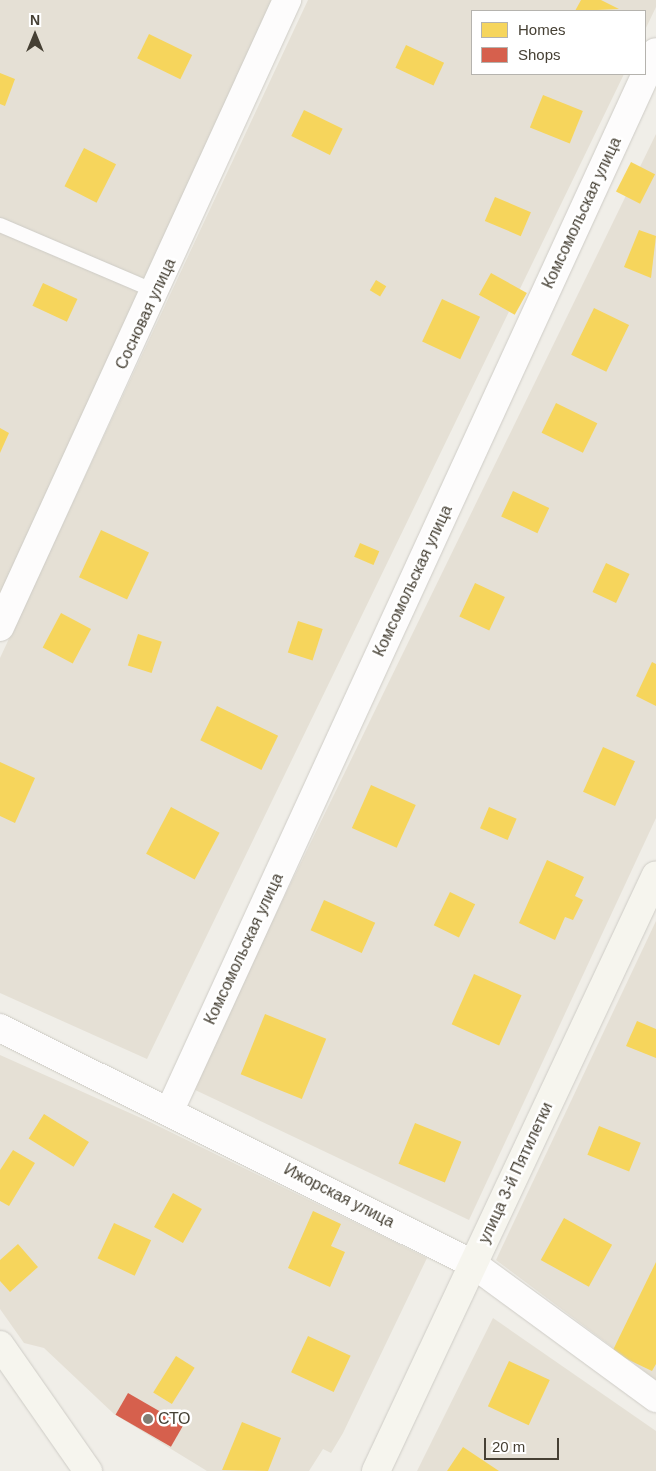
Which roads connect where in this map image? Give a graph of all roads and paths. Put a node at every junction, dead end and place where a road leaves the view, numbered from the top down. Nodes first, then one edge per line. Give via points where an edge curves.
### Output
1 (288, 0) edge
2 (656, 52) edge
3 (646, 74) edge
4 (645, 75) edge
5 (0, 225) edge
6 (157, 292) junction
7 (0, 627) edge
8 (656, 875) edge
9 (0, 1028) edge
10 (170, 1110) junction
11 (473, 1264) junction
12 (0, 1345) edge
13 (656, 1398) edge
14 (88, 1471) edge
15 (376, 1471) edge

1 - 6 street, Сосновая улица
2 - 3 street, Комсомольская улица
4 - 10 street, Комсомольская улица
5 - 6 lane
6 - 7 street, Сосновая улица
8 - 11 street, улица 3-й Пятилетки
9 - 10 street, Ижорская улица
10 - 11 street, Ижорская улица
11 - 13 street, Ижорская улица
11 - 15 street, улица 3-й Пятилетки
12 - 14 street

